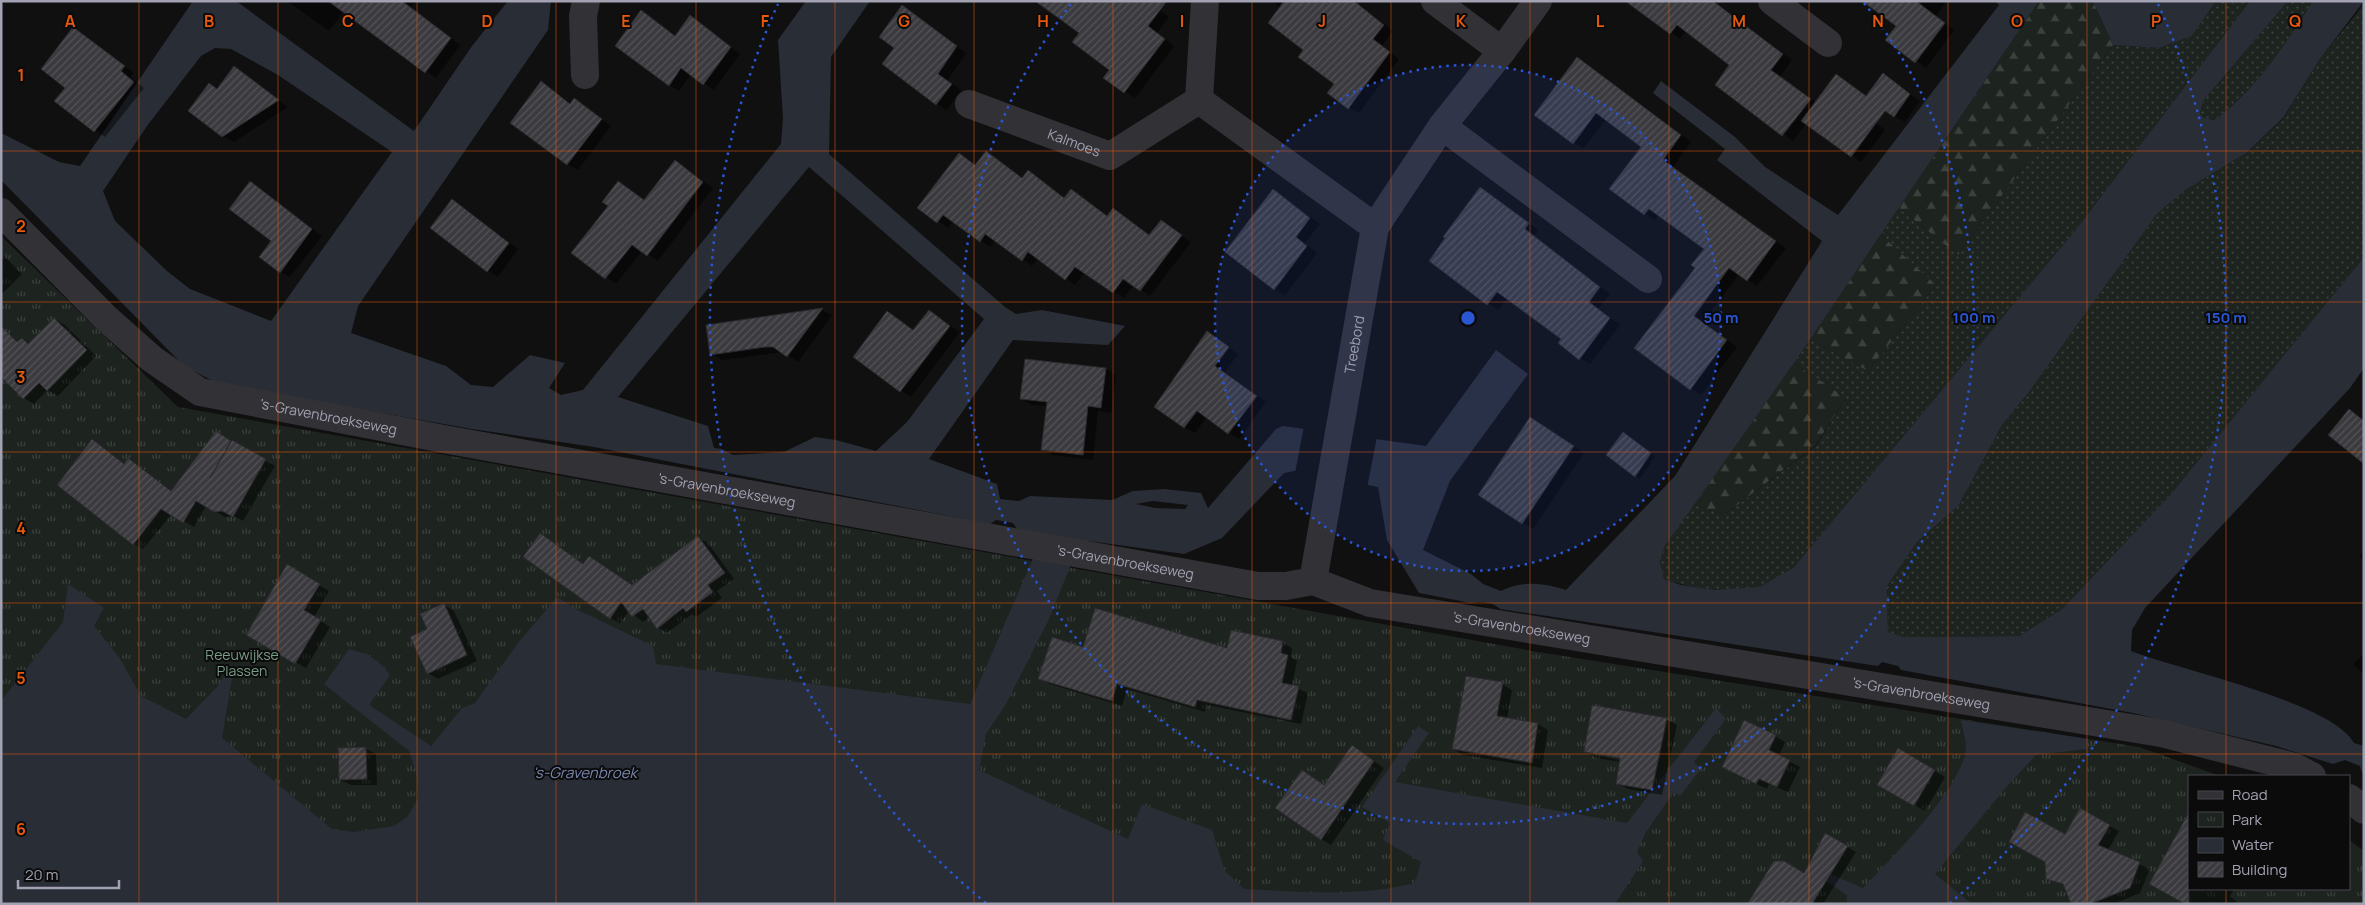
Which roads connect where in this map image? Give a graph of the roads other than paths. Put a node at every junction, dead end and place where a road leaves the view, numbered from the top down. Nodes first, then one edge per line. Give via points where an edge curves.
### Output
1 (586, 1) edge
2 (1204, 1) edge
3 (1538, 1) edge
4 (1772, 1) edge
5 (1440, 3) edge
6 (1828, 43) dead end
7 (1502, 51) junction
8 (585, 75) dead end
9 (1199, 100) junction
10 (969, 104) dead end
11 (1442, 126) junction
12 (1, 212) edge
13 (1375, 227) junction
14 (1648, 279) dead end
15 (1314, 581) junction
16 (2310, 775) edge
17 (2350, 799) edge
18 (2364, 810) edge

1 - 8 street via 583,16
2 - 9 street
3 - 7 street, Treebord
4 - 6 street
5 - 7 street
7 - 11 street, Treebord
9 - 10 street, Kalmoes via 1110,156
9 - 13 street
11 - 13 street, Treebord
11 - 14 street
12 - 15 street, 's-Gravenbroekseweg via 106,319 152,359 200,392 1258,586
13 - 15 street, Treebord
15 - 16 street, 's-Gravenbroekseweg via 1370,603 2161,733 2296,767
17 - 18 street

